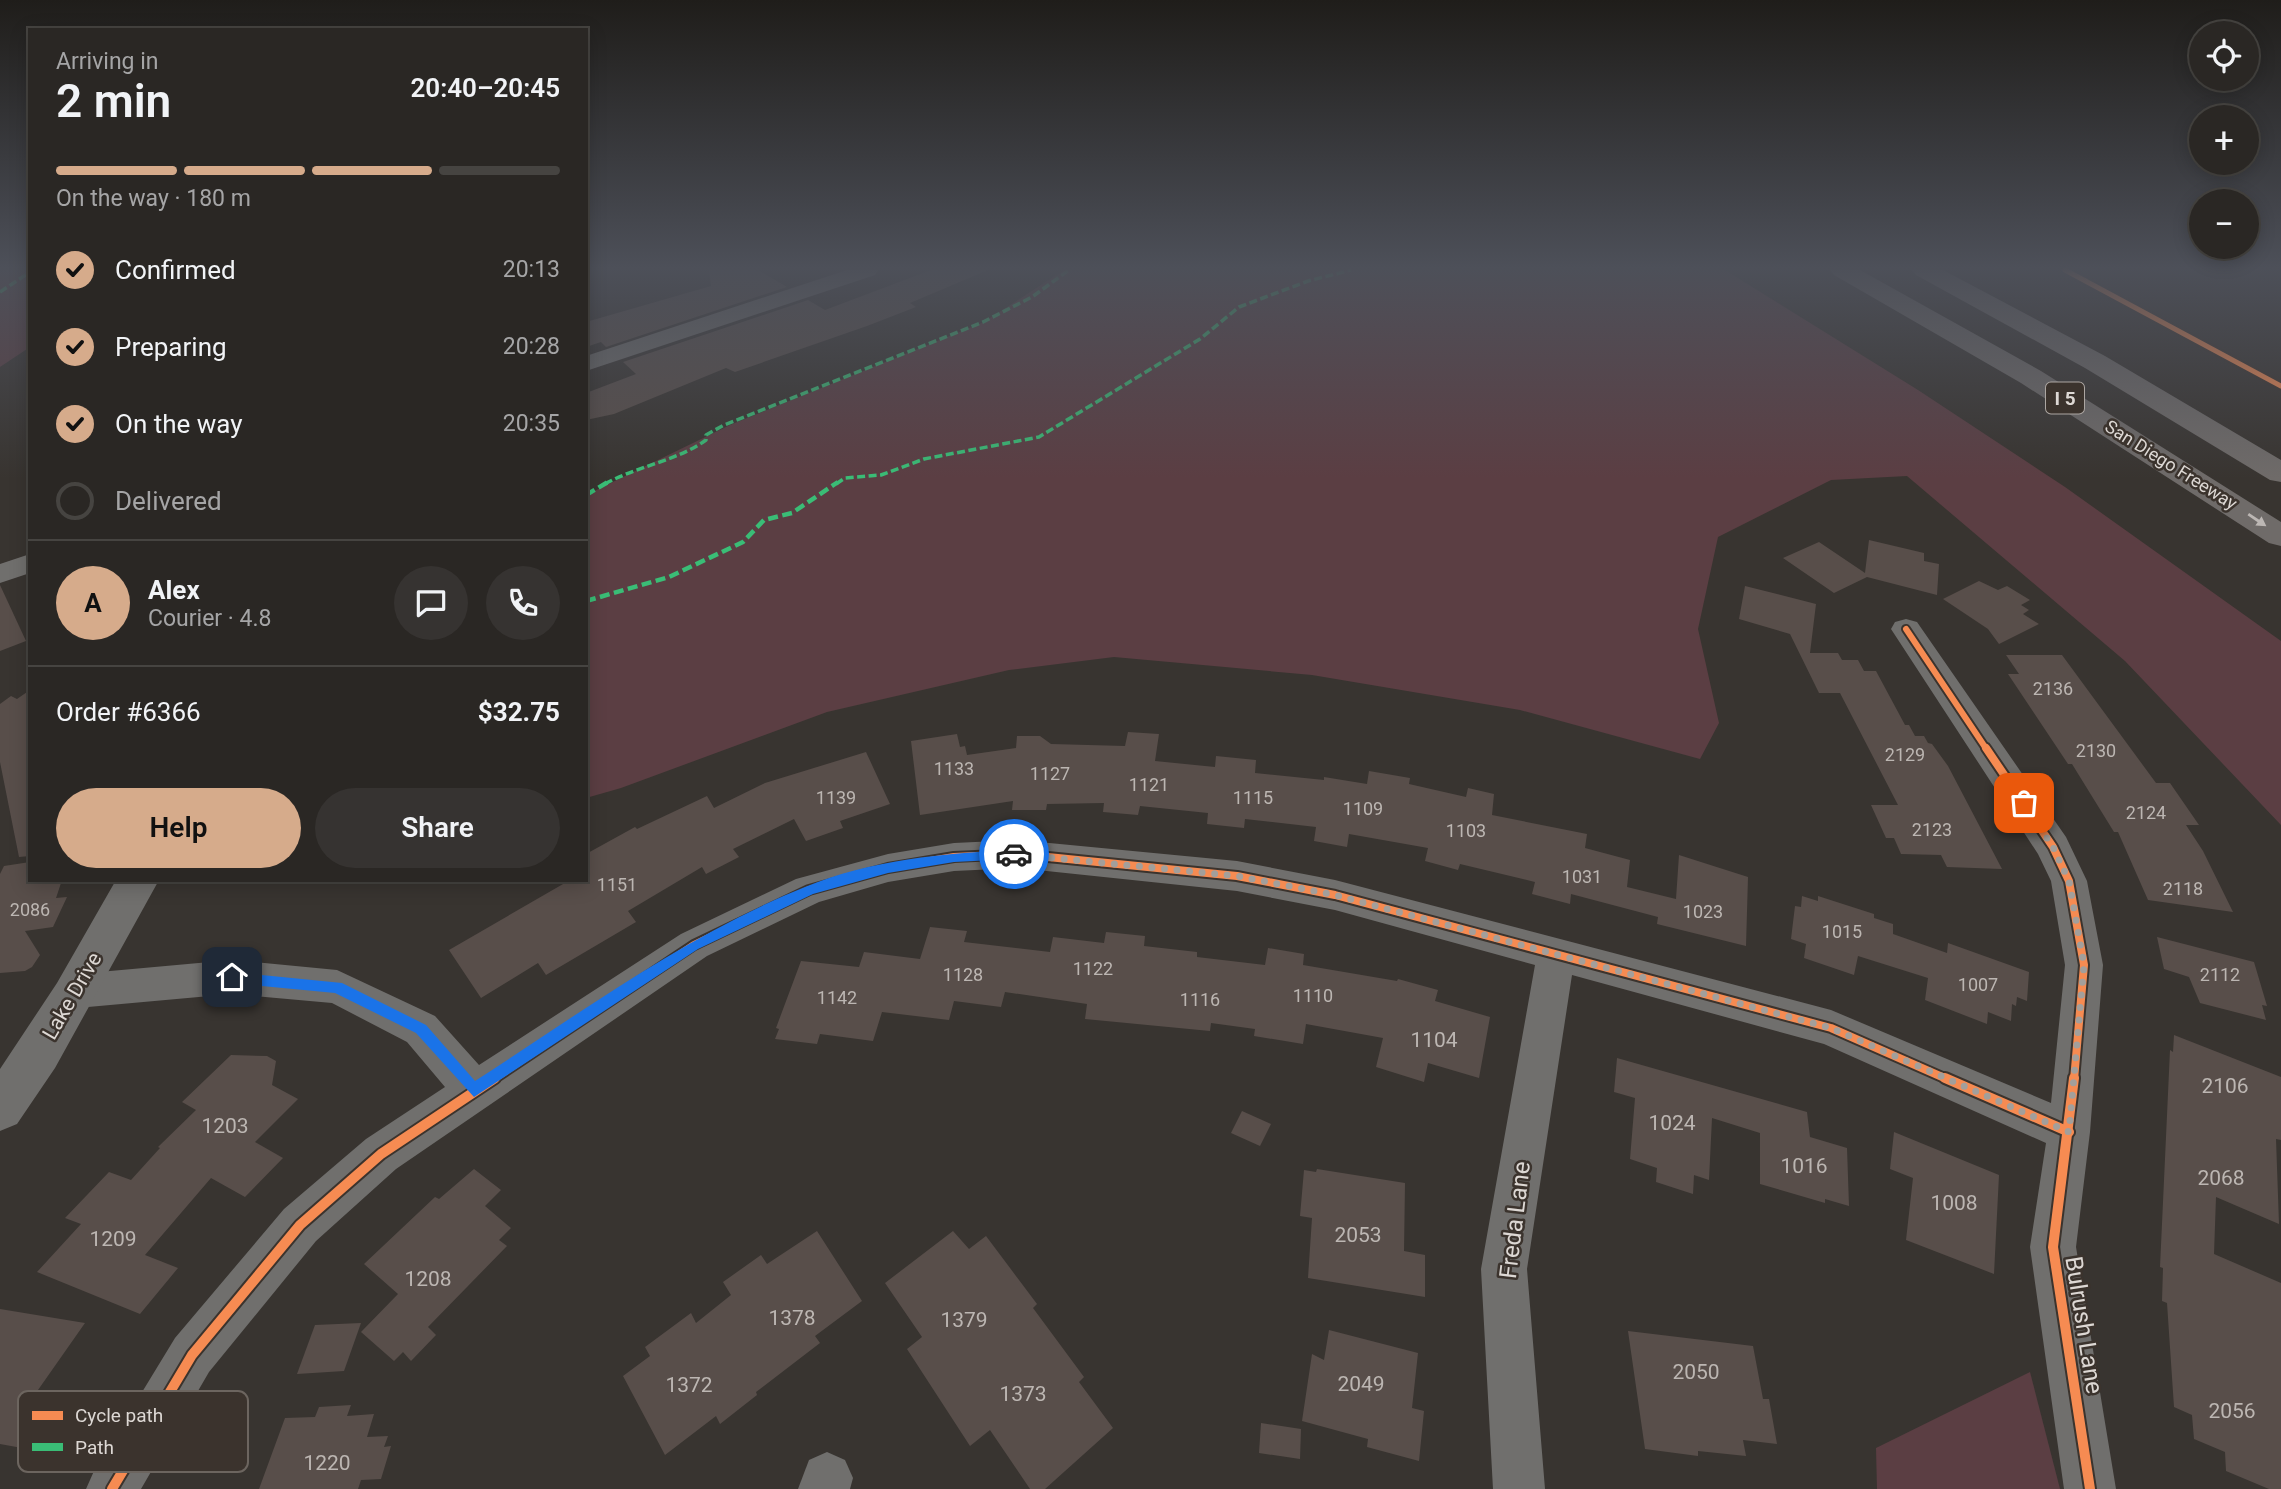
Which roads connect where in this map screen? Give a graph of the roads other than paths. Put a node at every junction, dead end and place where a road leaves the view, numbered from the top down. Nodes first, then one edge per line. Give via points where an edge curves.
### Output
1 (660, 339) edge
2 (1965, 339) edge
3 (2003, 339) edge
4 (2053, 339) edge
5 (2081, 339) edge
6 (588, 363) edge
7 (2281, 450) edge
8 (2281, 473) edge
9 (2281, 507) edge
10 (2281, 536) edge
11 (28, 564) edge
12 (0, 574) edge
13 (1906, 629) dead end
14 (137, 882) edge
15 (1556, 954) junction
16 (77, 991) junction
17 (474, 1090) junction
18 (0, 1108) edge
19 (2069, 1132) junction
20 (171, 1391) edge
21 (122, 1472) edge
22 (112, 1489) edge
23 (1519, 1489) edge
24 (2090, 1489) edge

1 - 6 street
2 -> 10 highway, San Diego Freeway / I 5
3 - 9 highway
4 - 8 highway
5 - 7 highway
11 - 12 street
13 - 19 street, Bulrush Lane via 2053,847 2069,881 2084,965
14 - 16 street, Lake Drive
15 - 17 street via 1335,895 1237,876 1018,854 954,858 888,868 809,890 694,945
15 - 19 street via 1831,1028
15 - 23 street, Freda Lane via 1504,1269
16 - 17 street via 232,977 337,987 421,1029
16 - 18 street, Lake Drive
17 - 20 street via 381,1154 300,1225 192,1355
19 - 24 street, Bulrush Lane via 2053,1247
21 - 22 street

